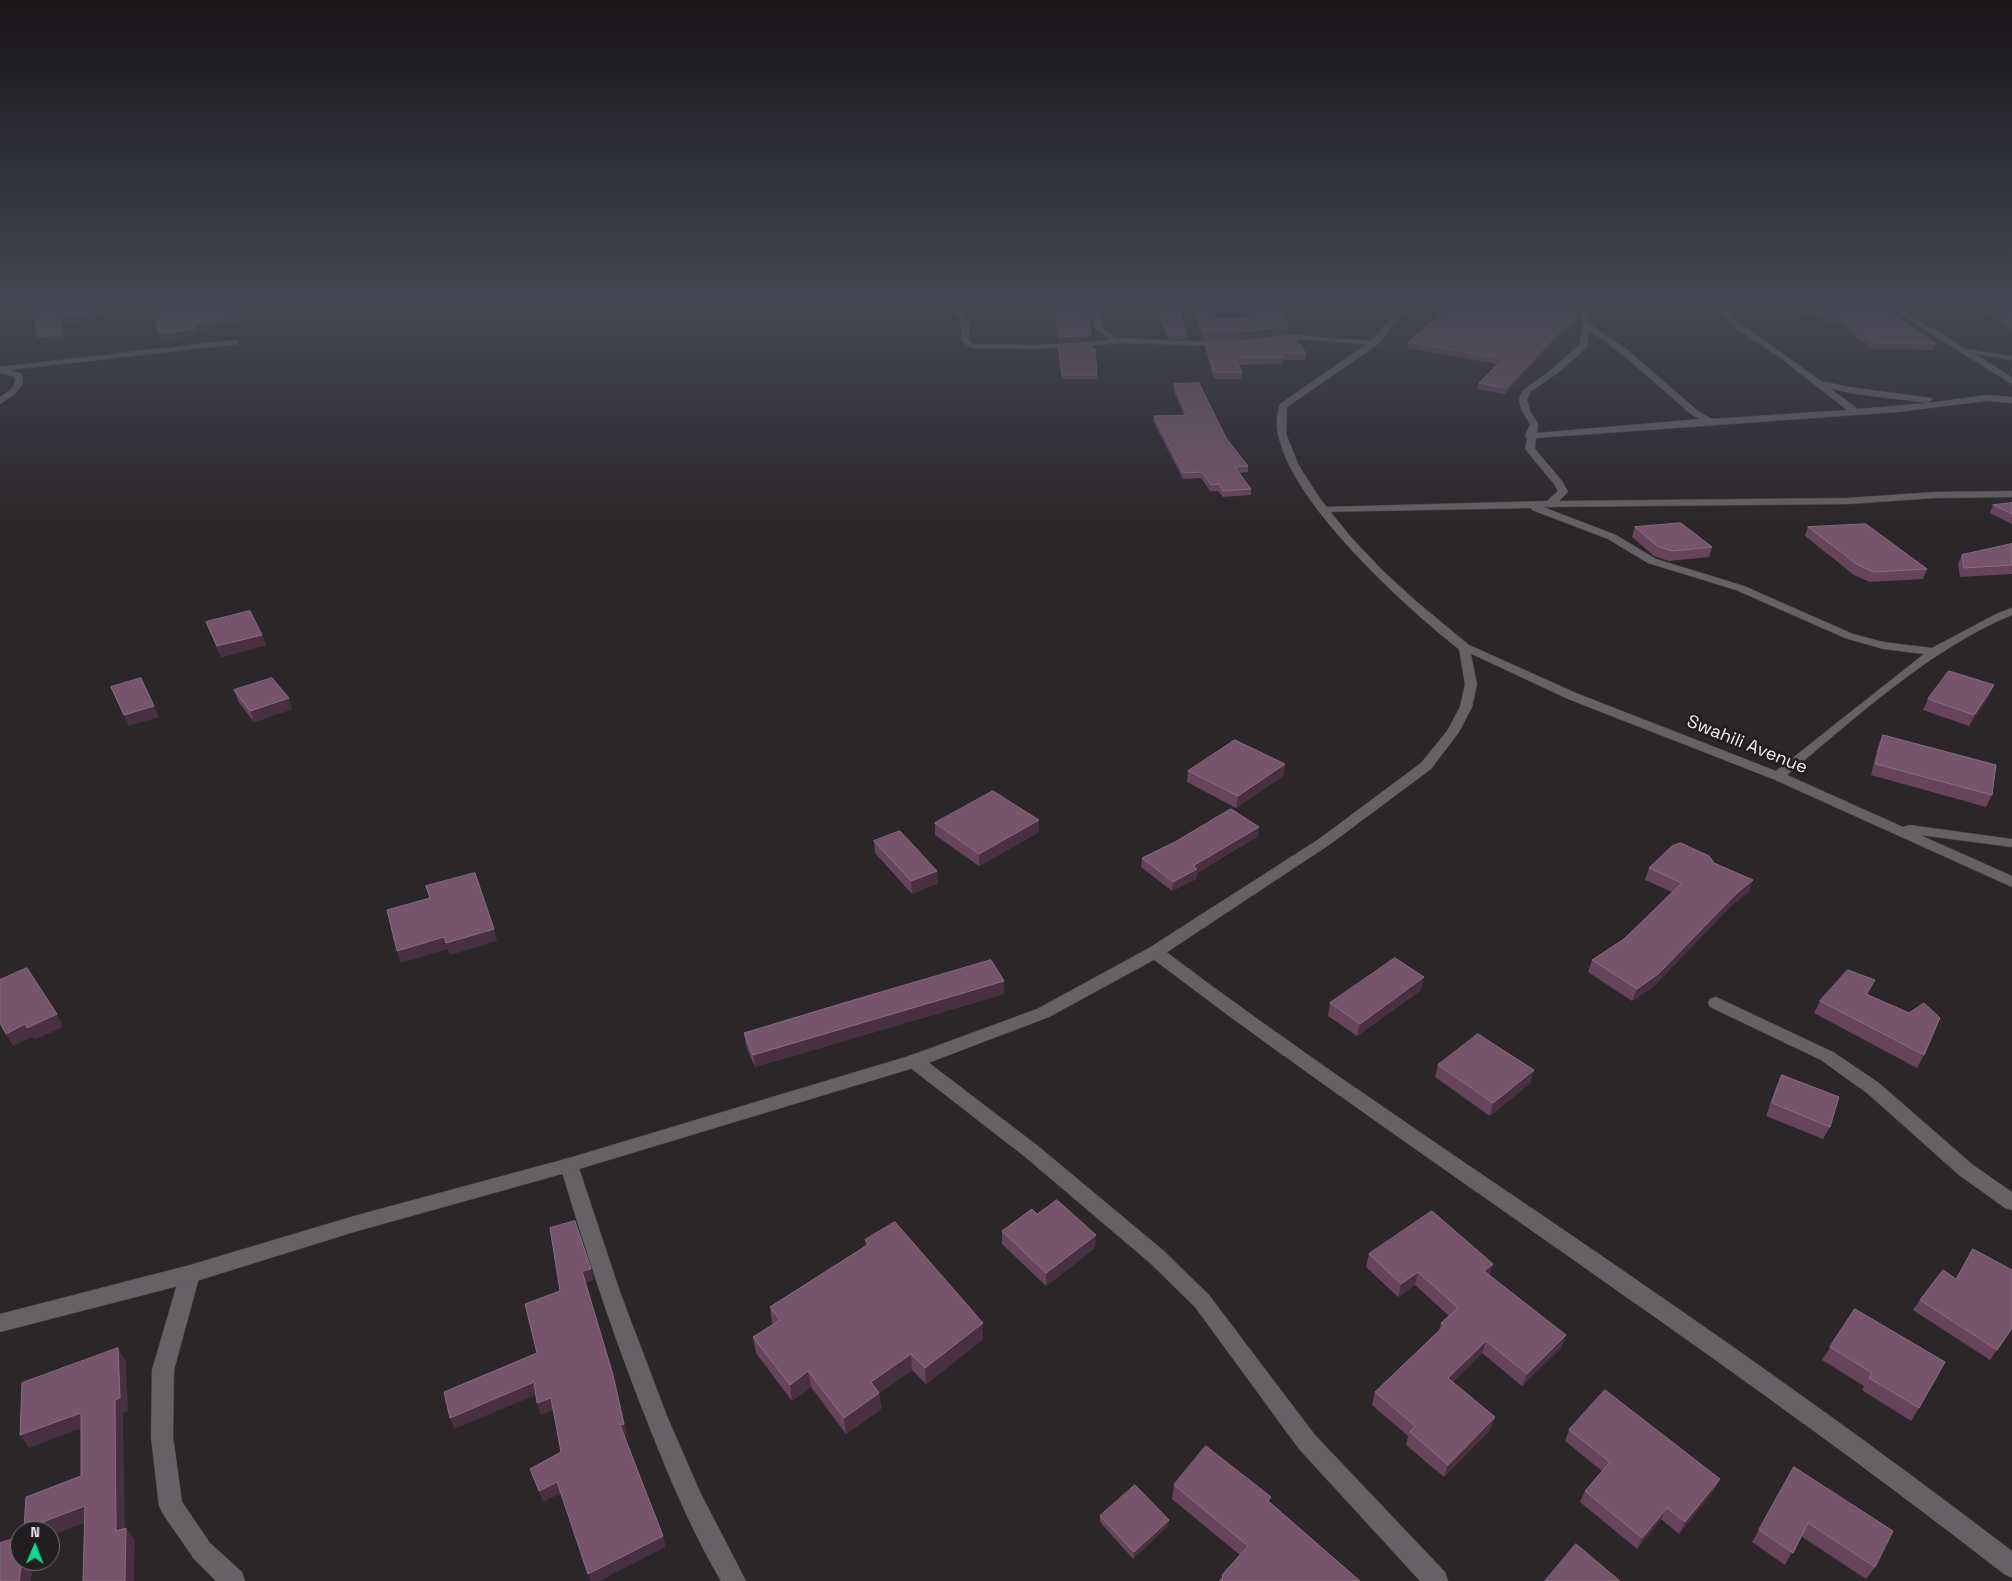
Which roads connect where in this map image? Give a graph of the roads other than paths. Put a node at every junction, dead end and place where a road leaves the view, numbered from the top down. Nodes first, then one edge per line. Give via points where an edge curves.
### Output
1 (20, 379) edge
2 (1322, 379) edge
3 (1544, 379) edge
4 (1656, 379) edge
5 (1811, 379) edge
6 (1815, 382) junction
7 (2012, 400) edge
8 (0, 401) edge
9 (1954, 403) junction
10 (1856, 412) junction
11 (1712, 422) junction
12 (1530, 436) junction
13 (2012, 494) edge
14 (1550, 504) junction
15 (1525, 505) junction
16 (1324, 510) junction
17 (2012, 611) edge
18 (1465, 648) junction
19 (1934, 652) junction
20 (1778, 776) junction
21 (1894, 827) junction
22 (2012, 843) edge
23 (2012, 882) edge
24 (1154, 952) junction
25 (1716, 1004) dead end
26 (914, 1061) junction
27 (570, 1165) junction
28 (2012, 1202) edge
29 (190, 1274) junction
30 (0, 1324) edge
31 (2012, 1566) edge
32 (232, 1581) edge
33 (734, 1581) edge
34 (1436, 1581) edge

1 - 8 street via 19,386
2 - 16 street, Swahili Avenue via 1283,406 1279,427 1289,458
3 - 12 street via 1526,391 1523,400 1534,424
4 - 11 street via 1695,413
5 - 6 street
6 - 9 street via 1849,390
6 - 10 street
7 - 9 street via 1994,398
9 - 10 street
10 - 11 street
11 - 12 street
12 - 14 street via 1530,449 1563,492
13 - 14 street via 1935,494 1848,502
14 - 15 street
15 - 16 street
15 - 19 street via 1612,537 1652,561 1740,588 1848,636 1883,646
16 - 18 street, Swahili Avenue via 1350,544 1399,593
17 - 19 street
18 - 20 street, Swahili Avenue via 1572,696
18 - 24 street via 1471,684 1466,707 1453,732 1426,766 1324,842
19 - 20 street
20 - 21 street, Swahili Avenue
21 - 22 street
21 - 23 street, Swahili Avenue
24 - 26 street via 1043,1013
24 - 31 street via 1324,1075 1777,1389 1917,1491
25 - 28 street via 1827,1056 1873,1088 1966,1170
26 - 27 street
26 - 34 street via 1031,1151 1157,1257 1202,1301 1307,1442
27 - 29 street via 354,1224
27 - 33 street via 594,1248 636,1366 684,1484 716,1552
29 - 30 street
29 - 32 street via 163,1370 162,1437 171,1506 202,1551

